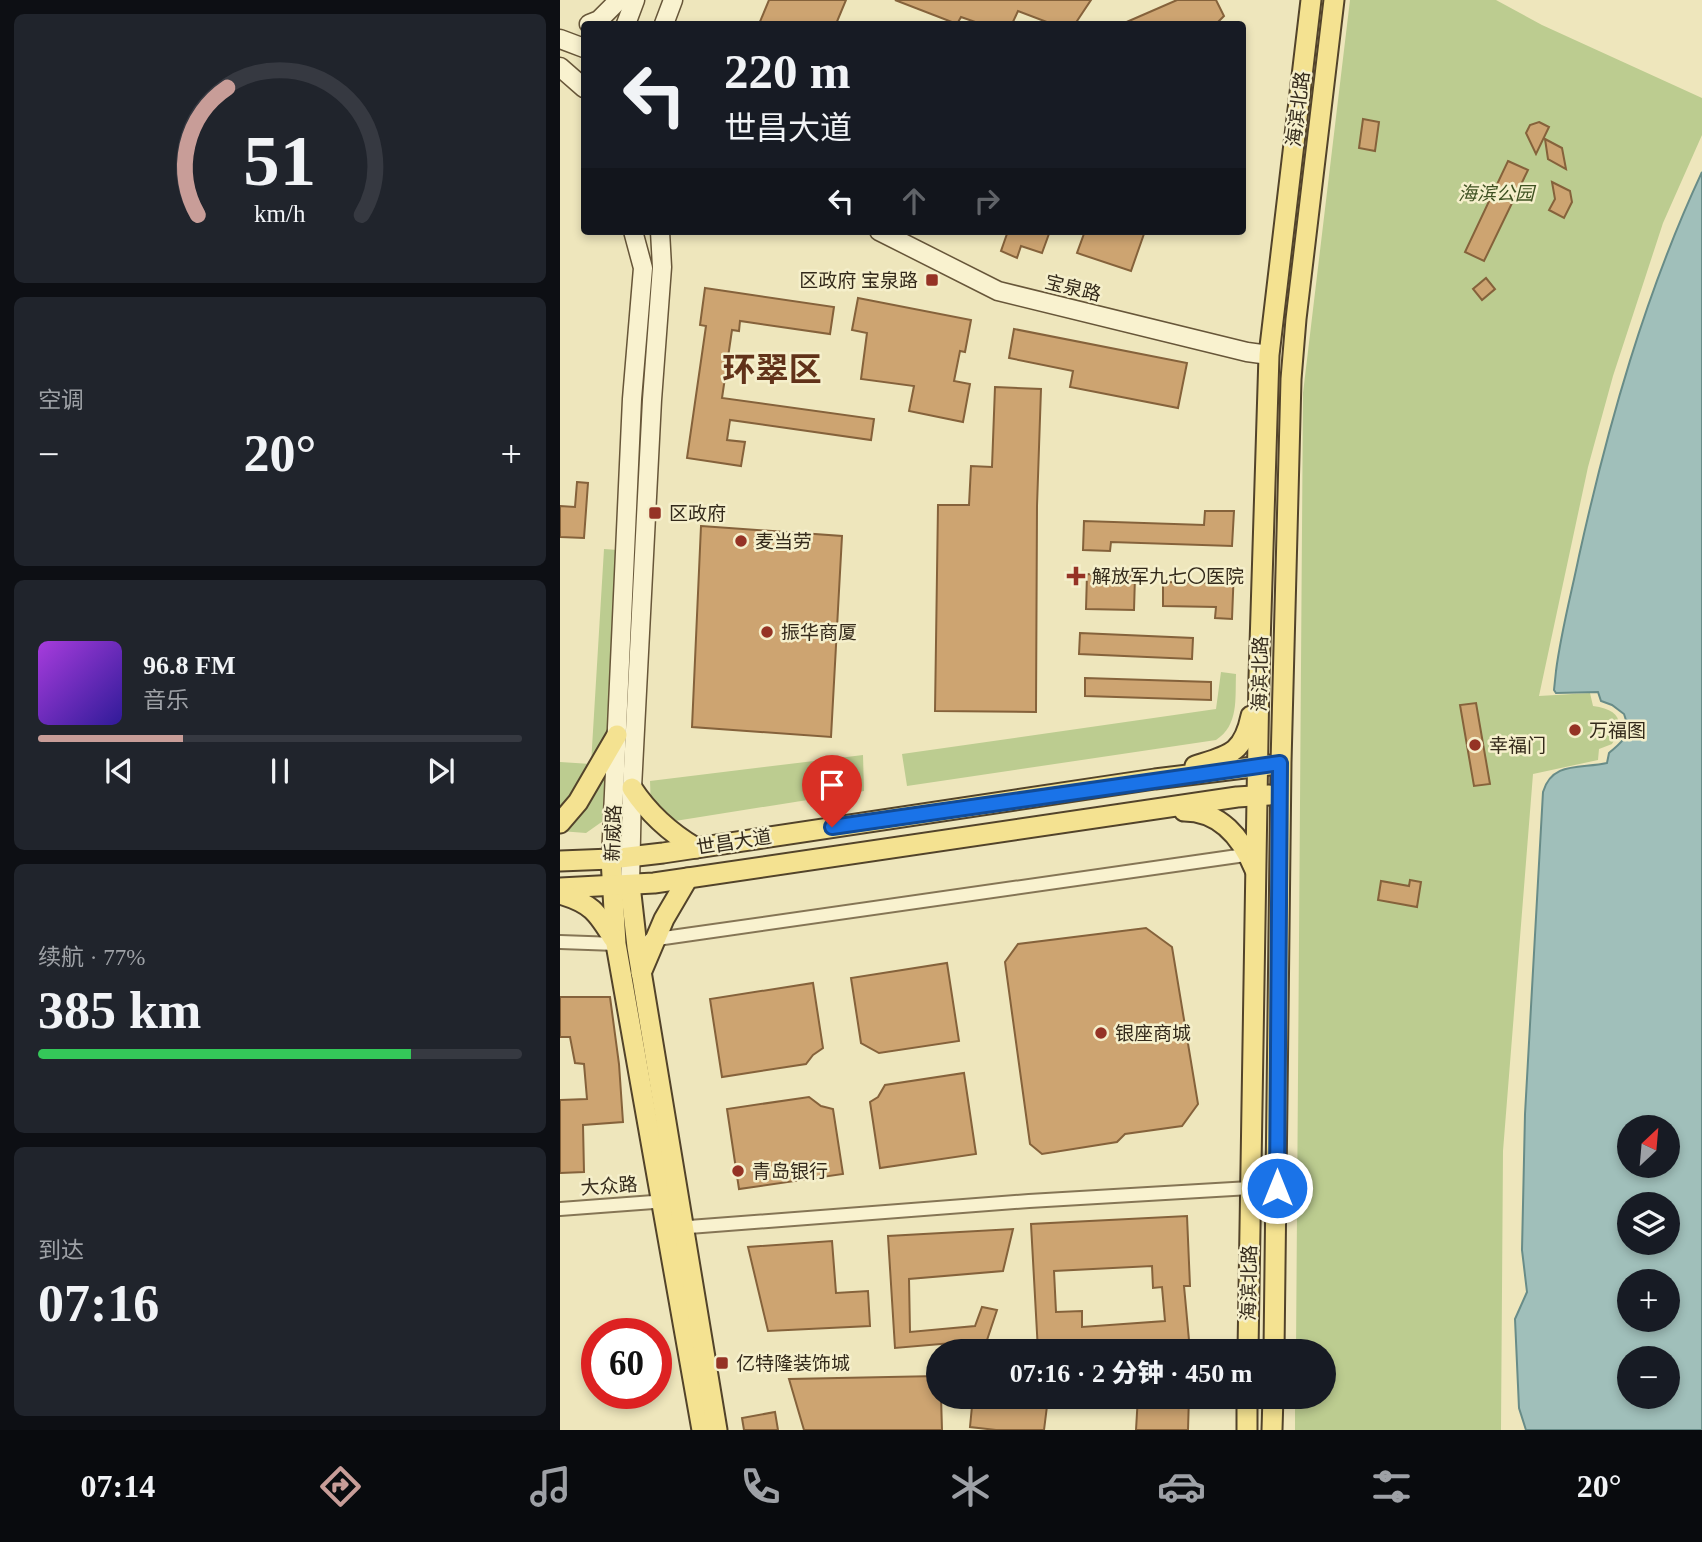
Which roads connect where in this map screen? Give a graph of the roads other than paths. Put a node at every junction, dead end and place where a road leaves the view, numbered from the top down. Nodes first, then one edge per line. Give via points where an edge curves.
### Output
1 (619, 0) edge
2 (635, 0) edge
3 (673, 0) edge
4 (1311, 0) edge
5 (1334, 0) edge
6 (597, 21) edge
7 (627, 21) edge
8 (665, 21) edge
9 (672, 21) edge
10 (581, 26) edge
11 (560, 31) edge
12 (560, 38) edge
13 (581, 47) edge
14 (560, 67) edge
15 (560, 82) edge
16 (581, 85) edge
17 (581, 98) edge
18 (634, 235) edge
19 (660, 235) edge
20 (887, 235) edge
21 (1269, 355) junction
22 (1259, 677) junction
23 (617, 735) junction
24 (1280, 763) junction
25 (1258, 766) junction
26 (1154, 779) junction
27 (632, 788) junction
28 (1281, 794) junction
29 (1258, 796) junction
30 (1151, 810) junction
31 (560, 823) edge
32 (696, 848) junction
33 (1253, 854) junction
34 (620, 858) junction
35 (560, 861) edge
36 (688, 878) junction
37 (621, 886) junction
38 (560, 888) edge
39 (560, 894) edge
40 (560, 942) edge
41 (636, 942) junction
42 (1250, 1188) junction
43 (1277, 1188) junction
44 (669, 1200) junction
45 (560, 1209) edge
46 (674, 1229) junction
47 (1248, 1339) edge
48 (1274, 1339) edge
49 (1247, 1409) edge
50 (1273, 1409) edge
51 (702, 1430) edge
52 (717, 1430) edge
53 (1247, 1430) edge
54 (1272, 1430) edge

1 - 6 main road
2 - 7 main road
3 - 8 main road
3 - 9 main road
4 - 21 main road, 海滨北路
5 - 24 main road, 海滨北路 via 1292,371
10 - 11 main road
12 - 13 main road
14 - 16 main road
15 - 17 main road
18 - 23 main road, 新威路 via 643,268 632,399
19 - 27 main road, 新威路
20 - 21 main road, 宝泉路 via 998,291
21 - 22 main road, 海滨北路
22 - 25 main road, 海滨北路
22 - 26 main road via 1247,737 1237,749
23 - 31 main road via 578,802
23 - 34 main road, 新威路
24 - 25 main road, 世昌大道
24 - 28 main road, 海滨北路
25 - 26 main road, 世昌大道
25 - 29 main road, 海滨北路
26 - 32 main road, 世昌大道
27 - 32 main road via 660,824
27 - 34 main road, 新威路
28 - 29 main road, 世昌大道
28 - 43 main road, 海滨北路
29 - 30 main road, 世昌大道
29 - 33 main road, 海滨北路
30 - 33 main road via 1191,811 1216,818
30 - 36 main road, 世昌大道
32 - 34 main road, 世昌大道
33 - 41 street
33 - 42 main road, 海滨北路 via 1257,874
34 - 35 main road, 世昌大道
34 - 37 main road, 新威路
36 - 37 main road, 世昌大道
36 - 41 main road
37 - 38 main road, 世昌大道
37 - 41 main road, 新威路
39 - 41 main road via 582,901
40 - 41 street
41 - 44 main road, 新威路
41 - 44 main road, 新威路
42 - 43 street
42 - 46 street
42 - 47 main road, 海滨北路
43 - 48 main road, 海滨北路
44 - 45 street, 大众路
44 - 46 main road, 新威路
46 - 51 main road, 新威路
46 - 52 main road, 新威路
49 - 53 main road
50 - 54 main road

